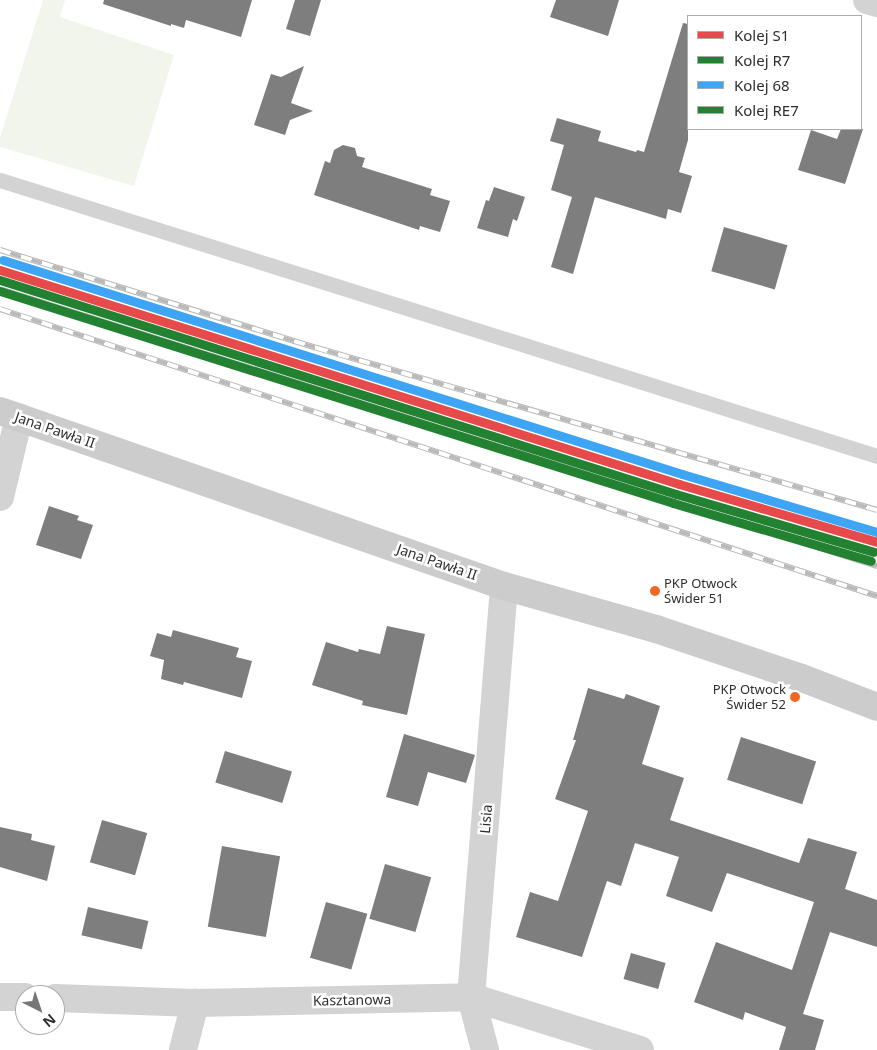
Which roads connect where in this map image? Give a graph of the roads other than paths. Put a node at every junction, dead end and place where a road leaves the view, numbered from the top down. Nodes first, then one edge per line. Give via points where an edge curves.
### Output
1 (867, 0) edge
2 (877, 3) edge
3 (0, 180) edge
4 (10, 414) edge
5 (877, 456) edge
6 (0, 497) edge
7 (504, 586) junction
8 (877, 707) edge
9 (0, 997) edge
10 (15, 998) edge
11 (65, 998) edge
12 (472, 998) junction
13 (194, 1003) junction
14 (183, 1050) edge
15 (485, 1050) edge
16 (640, 1050) edge

1 - 2 street
3 - 5 lane
4 - 6 street
4 - 7 main road, Jana Pawła II
7 - 8 main road, Jana Pawła II via 656,629
7 - 12 street, Lisia
9 - 10 street
11 - 13 street, Kasztanowa
12 - 13 street, Kasztanowa
12 - 15 street, Lisia
12 - 16 street, Kasztanowa
13 - 14 street

